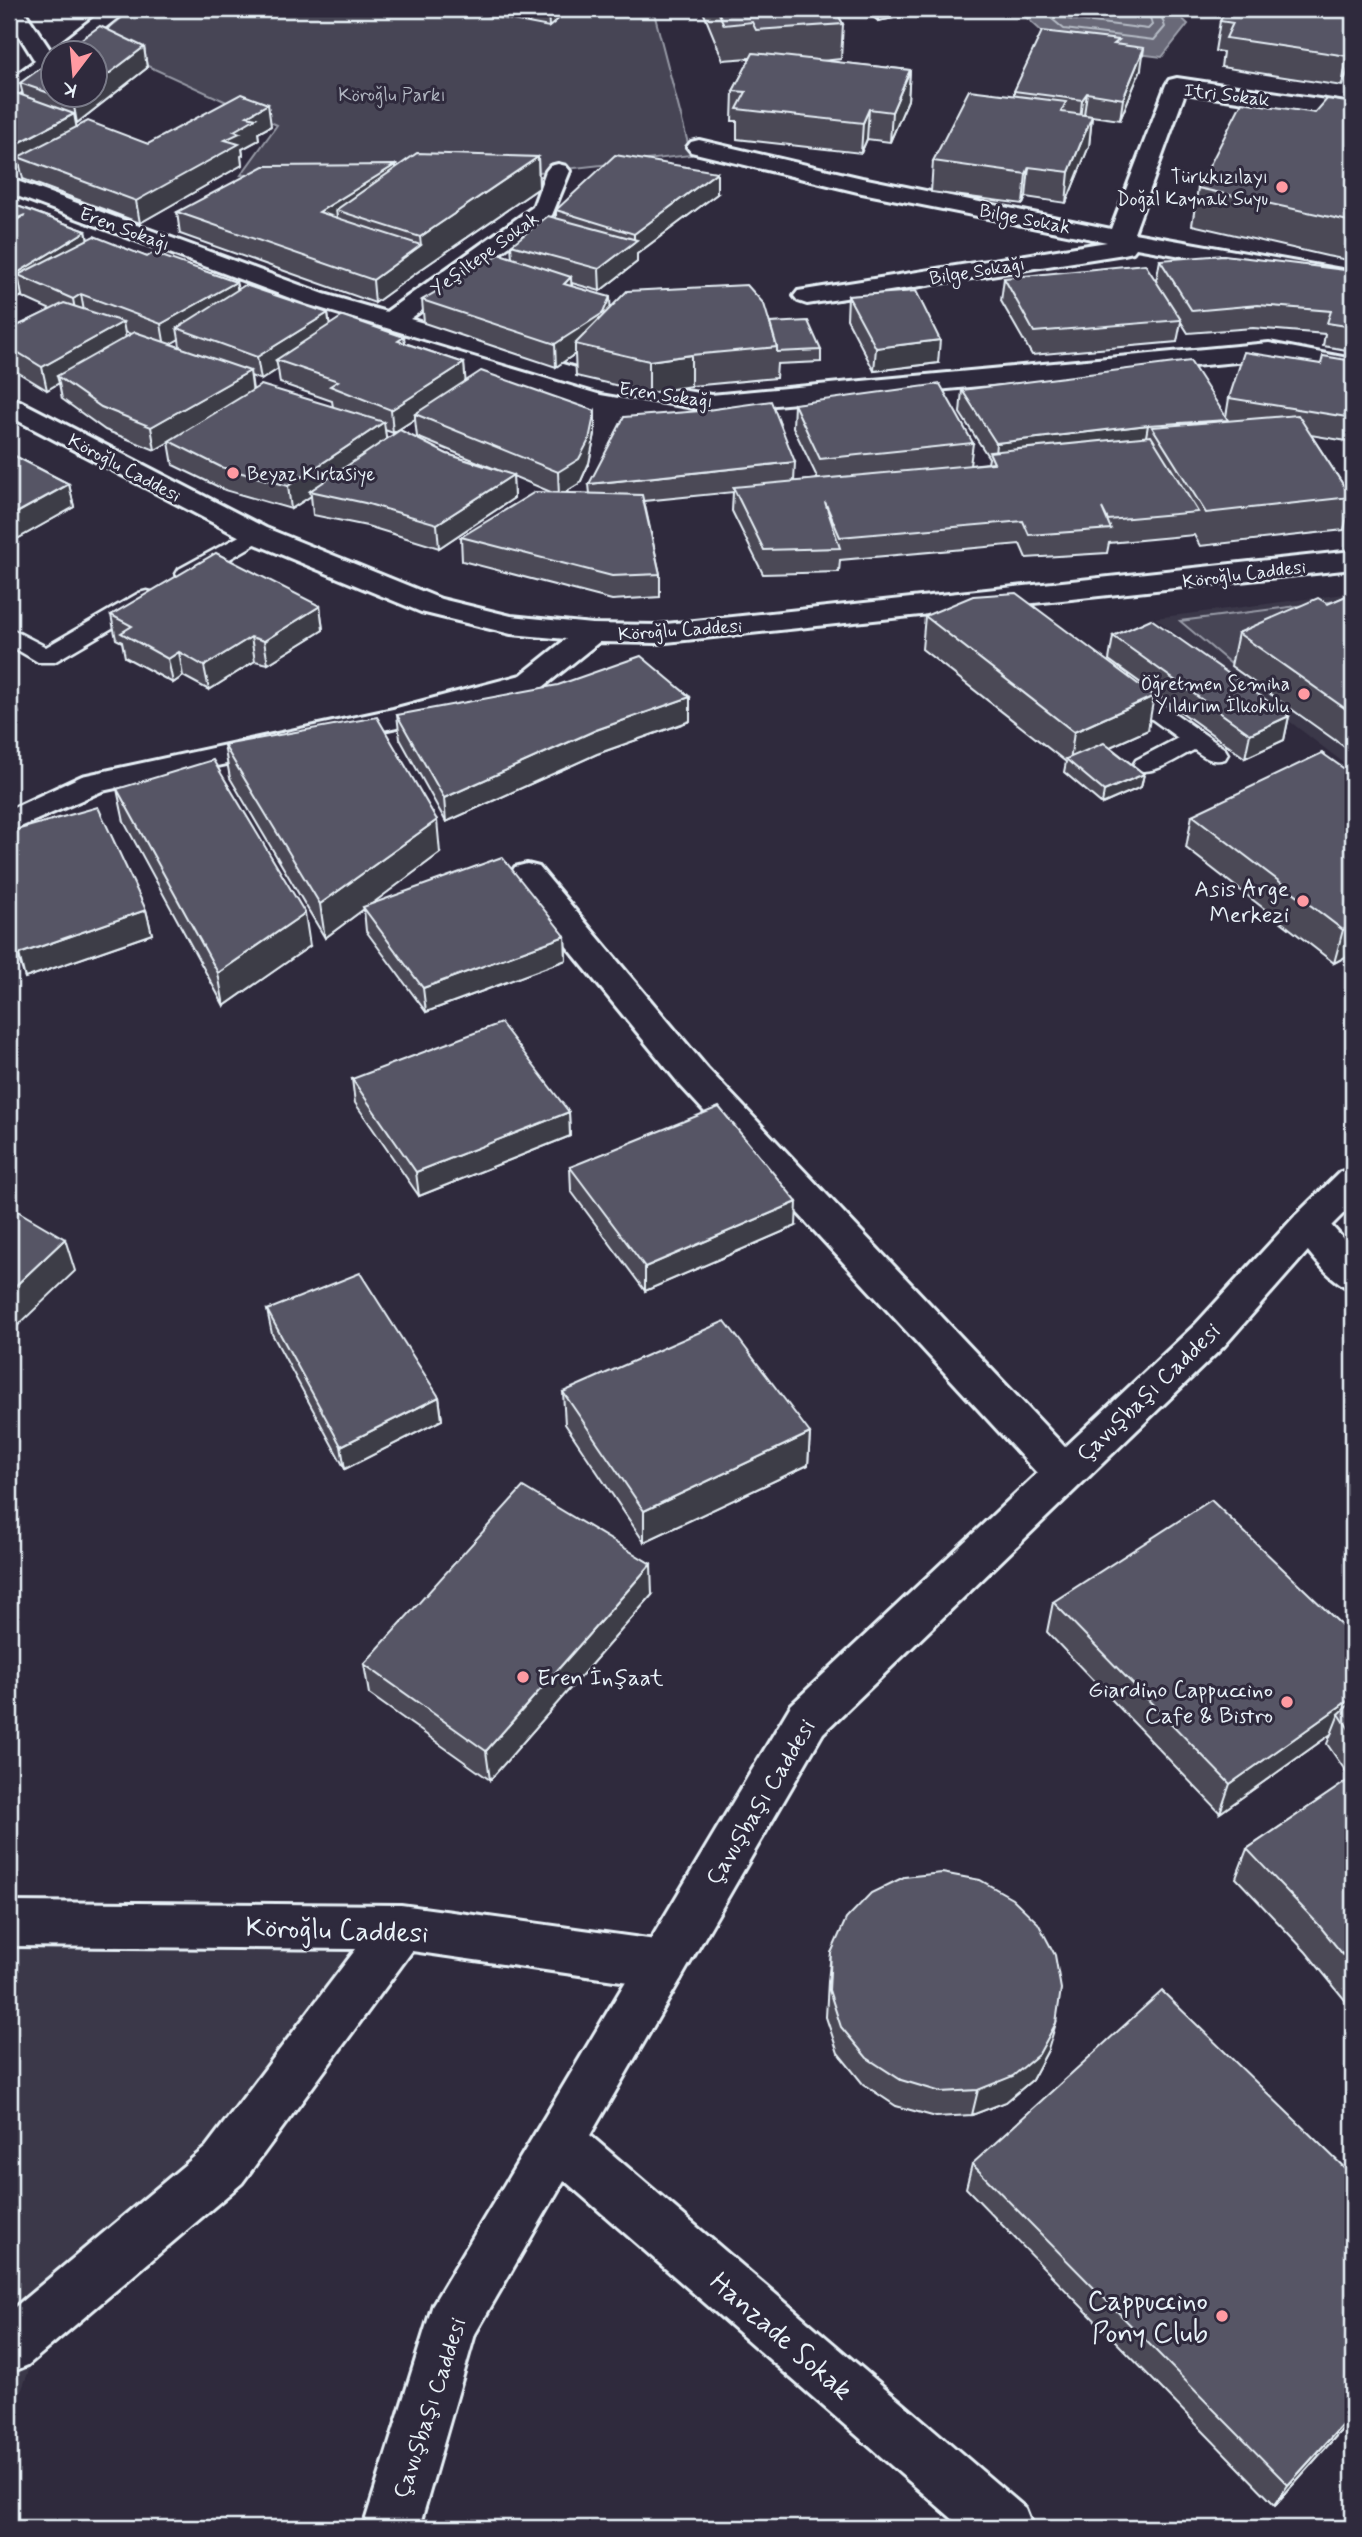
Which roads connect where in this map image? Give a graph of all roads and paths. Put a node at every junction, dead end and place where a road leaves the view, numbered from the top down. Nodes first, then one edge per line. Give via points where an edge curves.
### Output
1 (13, 9) edge
2 (118, 9) edge
3 (80, 38) edge
4 (38, 39) edge
5 (38, 69) edge
6 (9, 90) edge
7 (1353, 111) edge
8 (699, 147) dead end
9 (558, 170) dead end
10 (9, 185) edge
11 (1120, 237) junction
12 (1147, 244) junction
13 (1353, 279) edge
14 (807, 296) dead end
15 (390, 321) junction
16 (1353, 367) edge
17 (9, 405) edge
18 (256, 534) junction
19 (1353, 560) edge
20 (1000, 598) junction
21 (1032, 622) edge
22 (592, 634) junction
23 (9, 635) edge
24 (1098, 669) edge
25 (1196, 739) junction
26 (1216, 754) dead end
27 (1145, 765) dead end
28 (9, 822) edge
29 (527, 876) dead end
30 (1353, 1182) edge
31 (1309, 1225) junction
32 (1353, 1275) edge
33 (1062, 1474) junction
34 (9, 1924) edge
35 (401, 1927) junction
36 (663, 1964) junction
37 (559, 2142) junction
38 (9, 2346) edge
39 (391, 2528) edge
40 (1005, 2528) edge

1 - 4 street
2 - 3 street
5 - 6 street
7 - 11 street, Itri Sokak via 1177,85
8 - 11 street, Bilge Sokak via 822,178
9 - 15 street, Yeşiltepe Sokak via 544,210
10 - 15 street, Eren Sokağı via 315,299
11 - 12 street, Bilge Sokak
12 - 13 street, Bilge Sokak
12 - 14 street, Bilge Sokağı
15 - 16 street, Eren Sokağı via 610,386 711,403 1269,351
17 - 18 street, Köroğlu Caddesi
18 - 22 street, Köroğlu Caddesi via 431,606 511,625
18 - 23 lane via 46,657
19 - 20 street, Köroğlu Caddesi
20 - 21 lane
20 - 22 street, Köroğlu Caddesi via 657,634
22 - 28 street via 532,681 397,718 93,783
24 - 25 lane
25 - 26 lane
25 - 27 lane
29 - 33 street via 694,1077
30 - 31 street, Çavuşbaşı Caddesi
31 - 32 street
31 - 33 street, Çavuşbaşı Caddesi via 1210,1335
33 - 36 street, Çavuşbaşı Caddesi via 807,1719
34 - 35 street, Köroğlu Caddesi
35 - 36 street, Köroğlu Caddesi
35 - 38 street via 224,2165
36 - 37 street, Çavuşbaşı Caddesi
37 - 39 street, Çavuşbaşı Caddesi via 452,2323
37 - 40 street, Hanzade Sokak

